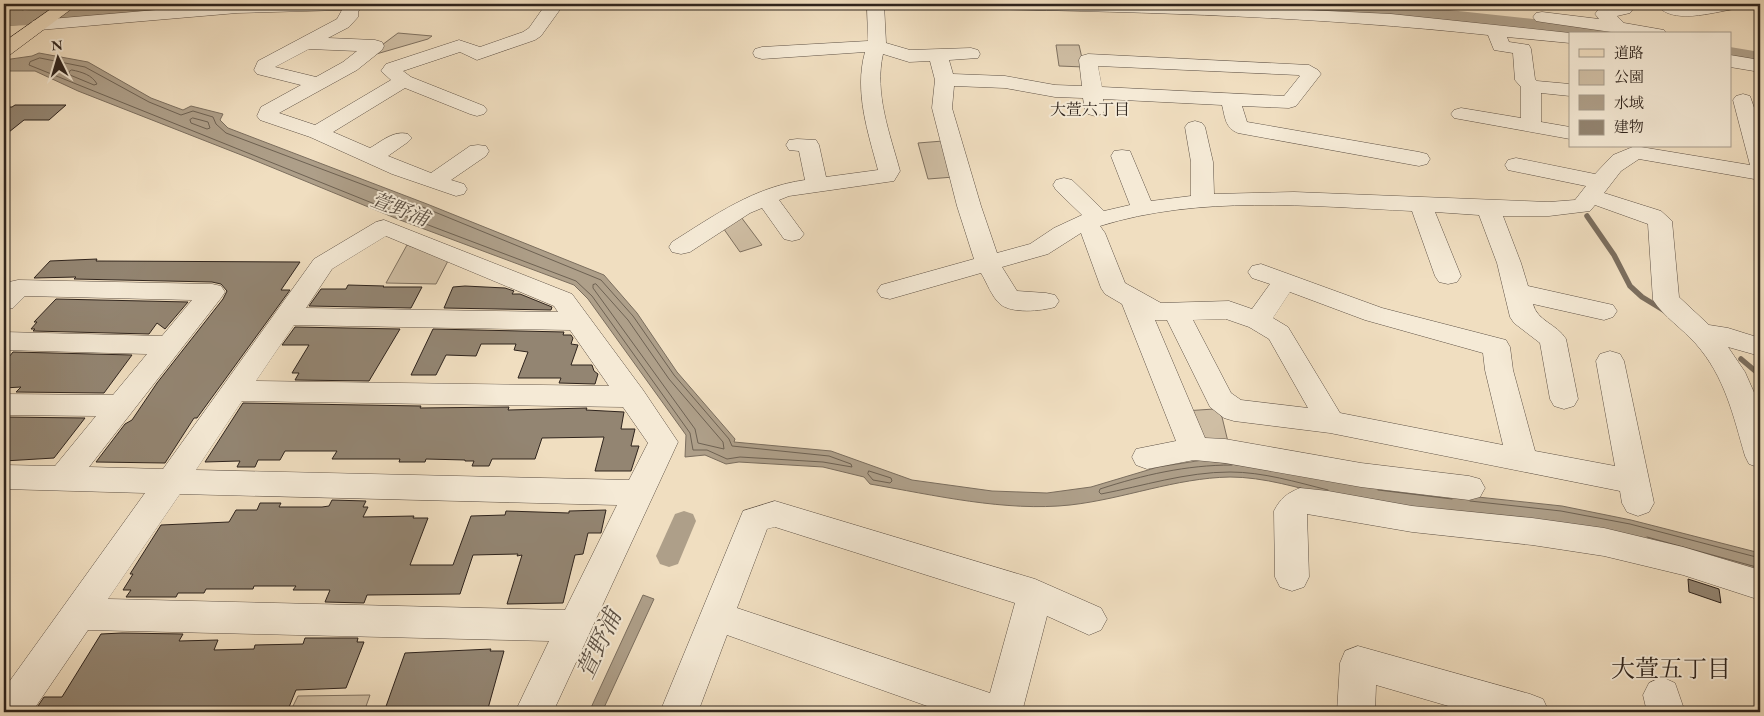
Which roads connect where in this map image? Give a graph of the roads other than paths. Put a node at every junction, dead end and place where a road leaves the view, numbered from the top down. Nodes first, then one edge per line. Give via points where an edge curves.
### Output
1 (354, 4) edge
2 (555, 4) edge
3 (875, 4) edge
4 (983, 4) edge
5 (1398, 4) edge
6 (1612, 4) edge
7 (1665, 4) edge
8 (1736, 4) edge
9 (1142, 5) edge
10 (66, 6) edge
11 (207, 7) edge
12 (1524, 12) edge
13 (40, 24) junction
14 (1583, 26) edge
15 (1621, 28) junction
16 (1496, 30) junction
17 (1646, 32) edge
18 (1569, 38) edge
19 (307, 43) junction
20 (1732, 45) edge
21 (876, 46) junction
22 (4, 50) edge
23 (1760, 50) edge
24 (762, 53) dead end
25 (971, 54) dead end
26 (938, 56) junction
27 (1732, 60) edge
28 (1760, 66) edge
29 (945, 80) junction
30 (404, 81) junction
31 (318, 83) junction
32 (1531, 86) junction
33 (1569, 90) edge
34 (1230, 99) junction
35 (1093, 101) junction
36 (1744, 101) edge
37 (477, 110) dead end
38 (1461, 114) dead end
39 (1531, 126) junction
40 (1195, 127) dead end
41 (317, 133) junction
42 (1569, 133) edge
43 (1732, 133) edge
44 (1752, 137) junction
45 (401, 138) dead end
46 (797, 145) dead end
47 (1623, 150) edge
48 (478, 151) dead end
49 (372, 156) junction
50 (1122, 156) dead end
51 (1419, 159) dead end
52 (1760, 163) edge
53 (1516, 164) dead end
54 (1760, 173) edge
55 (434, 181) junction
56 (817, 185) junction
57 (1064, 185) dead end
58 (456, 189) dead end
59 (1596, 189) junction
60 (766, 198) junction
61 (1203, 200) junction
62 (1421, 205) junction
63 (1488, 208) junction
64 (1143, 209) junction
65 (1091, 220) junction
66 (792, 234) dead end
67 (680, 247) dead end
68 (988, 264) junction
69 (1448, 276) dead end
70 (890, 291) dead end
71 (1516, 292) junction
72 (1133, 299) junction
73 (1046, 301) dead end
74 (4, 302) edge
75 (1175, 311) junction
76 (1604, 311) dead end
77 (287, 316) junction
78 (1258, 320) junction
79 (578, 321) junction
80 (1703, 333) junction
81 (4, 341) edge
82 (170, 345) junction
83 (1760, 347) edge
84 (1610, 361) dead end
85 (234, 391) junction
86 (633, 397) junction
87 (1564, 399) dead end
88 (4, 404) edge
89 (121, 406) junction
90 (1330, 422) junction
91 (1758, 442) edge
92 (1194, 450) junction
93 (1147, 457) dead end
94 (1522, 460) junction
95 (4, 477) edge
96 (63, 478) junction
97 (171, 481) junction
98 (1469, 488) dead end
99 (639, 492) junction
100 (1292, 577) dead end
101 (1760, 585) edge
102 (1035, 594) junction
103 (78, 614) junction
104 (716, 616) junction
105 (1088, 619) dead end
106 (575, 626) junction
107 (10, 712) edge
108 (534, 712) edge
109 (679, 712) edge
110 (994, 712) edge
111 (1003, 712) edge
112 (1356, 712) edge
113 (1530, 712) edge

1 - 11 street
1 - 19 street via 343,23
2 - 30 street via 529,36 475,52 459,46 393,68 391,72
3 - 21 street
4 - 9 street
5 - 12 street
6 - 15 street via 1624,9 1604,14
7 - 8 street via 1680,12
9 - 16 street via 1391,19
10 - 13 main road
11 - 13 street
12 - 14 street
13 - 22 main road
14 - 15 street
15 - 17 street
16 - 18 street
16 - 32 street via 1501,46 1522,49 1525,80
19 - 31 street via 265,64 264,70
19 - 31 street via 375,46 350,66
20 - 23 street
21 - 24 street
21 - 26 street via 909,56
21 - 56 street via 870,69 873,111 889,171 886,176
25 - 26 street
26 - 29 street
27 - 28 street
29 - 35 street via 1005,82
29 - 68 street via 942,108
30 - 37 street
30 - 41 street
31 - 41 street via 268,111 267,116
32 - 33 street
32 - 39 street
34 - 35 street
34 - 35 street via 1289,102 1311,74 1302,69 1088,60
34 - 51 street via 1238,126 1245,129
36 - 44 street
38 - 39 street
39 - 42 street
40 - 61 street via 1202,162
41 - 49 street
43 - 44 street
44 - 52 street
45 - 49 street
46 - 56 street via 808,145
47 - 54 street
47 - 59 street
48 - 55 street
49 - 55 street
50 - 64 street
53 - 59 street
55 - 58 street
56 - 60 street via 784,190
57 - 65 street
59 - 63 street via 1582,206 1565,209
59 - 80 street via 1624,208 1660,221 1666,300
60 - 66 street
60 - 67 street via 742,208
61 - 62 street via 1279,198
61 - 64 street
62 - 63 street
62 - 69 street
63 - 71 street
64 - 65 street
65 - 68 street via 1039,249
65 - 72 street via 1114,288
68 - 70 street
68 - 73 street via 1008,297 1014,301
71 - 76 street
71 - 87 street via 1523,317 1553,339
72 - 75 street via 1156,312
72 - 92 street
74 - 82 street via 18,288 212,292
75 - 78 street via 1229,310
75 - 90 street via 1220,400 1234,410
77 - 79 street
77 - 79 street via 323,264 384,227 564,300
77 - 85 street
78 - 90 street via 1279,333
78 - 94 street via 1273,277 1374,314 1496,347
79 - 86 street
80 - 83 street
80 - 91 street via 1724,359 1738,386
81 - 82 street
82 - 89 street
84 - 94 street via 1636,493
85 - 86 street
85 - 97 street
86 - 99 street via 663,442
88 - 89 street
89 - 96 street
90 - 94 street
92 - 93 street
92 - 98 street via 1225,451 1361,475
95 - 96 street
96 - 97 street
97 - 99 street
97 - 103 street
99 - 106 street
100 - 101 street via 1290,510 1300,501 1322,502 1412,519 1603,542 1655,553
102 - 104 street via 775,514 754,520
102 - 105 street
102 - 111 street
103 - 106 street
103 - 107 street
104 - 109 street
104 - 110 street
106 - 108 street
112 - 113 street via 1358,663

